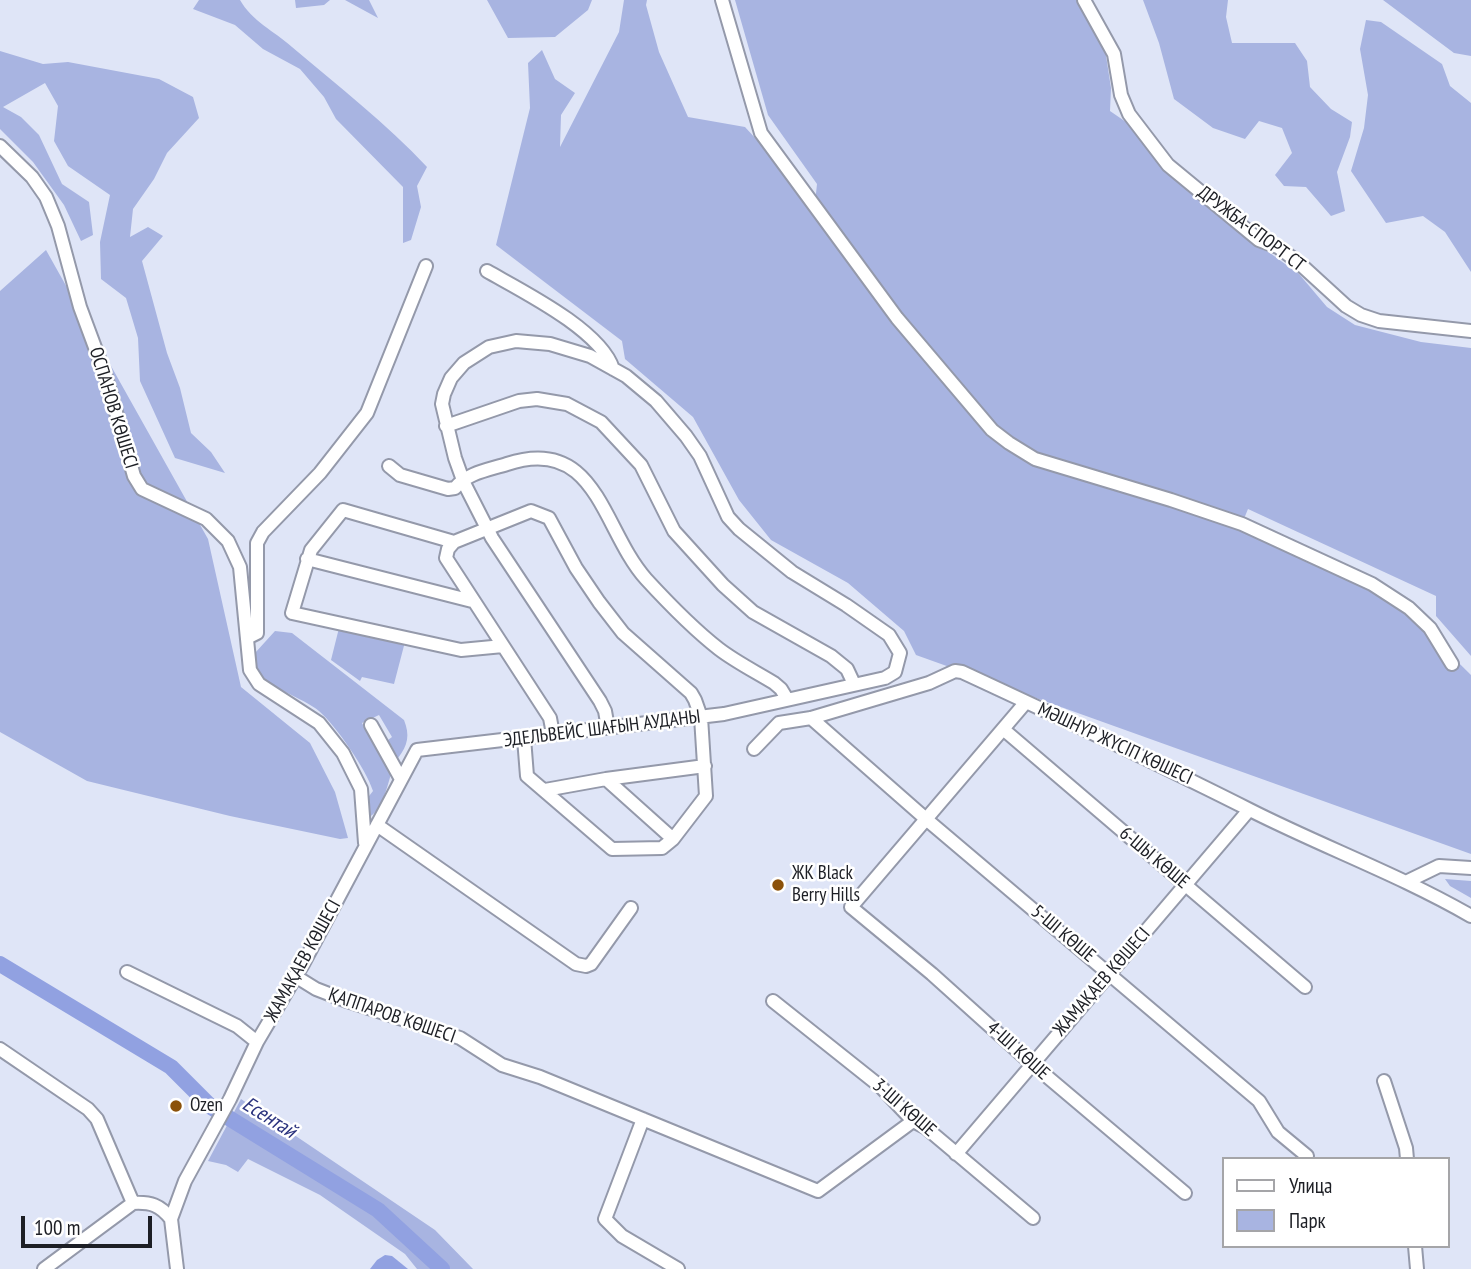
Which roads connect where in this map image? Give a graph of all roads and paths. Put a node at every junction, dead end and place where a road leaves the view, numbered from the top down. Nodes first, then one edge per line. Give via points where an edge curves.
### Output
1 (722, 0) edge
2 (1084, 0) edge
3 (0, 146) edge
4 (426, 266) dead end
5 (487, 271) dead end
6 (1471, 331) edge
7 (613, 369) junction
8 (446, 426) junction
9 (389, 466) dead end
10 (462, 479) junction
11 (487, 529) junction
12 (431, 536) junction
13 (454, 542) junction
14 (446, 558) junction
15 (307, 559) junction
16 (472, 601) junction
17 (247, 638) junction
18 (503, 646) junction
19 (1452, 664) dead end
20 (854, 684) junction
21 (787, 699) junction
22 (1026, 702) junction
23 (701, 717) junction
24 (811, 718) junction
25 (371, 725) dead end
26 (608, 728) junction
27 (1003, 729) junction
28 (553, 734) junction
29 (524, 738) junction
30 (754, 748) dead end
31 (705, 766) junction
32 (401, 779) junction
33 (606, 779) junction
34 (545, 790) junction
35 (1249, 810) junction
36 (926, 819) junction
37 (377, 825) junction
38 (673, 839) junction
39 (365, 843) junction
40 (1471, 868) edge
41 (1406, 882) junction
42 (1186, 884) junction
43 (631, 908) dead end
44 (1471, 916) edge
45 (127, 972) dead end
46 (1109, 974) junction
47 (295, 976) junction
48 (1305, 986) dead end
49 (773, 1001) dead end
50 (257, 1042) junction
51 (0, 1049) edge
52 (1031, 1063) junction
53 (1384, 1081) dead end
54 (643, 1119) junction
55 (913, 1121) junction
56 (956, 1154) junction
57 (1307, 1156) dead end
58 (1407, 1157) edge
59 (1185, 1193) dead end
60 (133, 1203) junction
61 (1033, 1218) dead end
62 (172, 1219) junction
63 (1415, 1248) edge
64 (44, 1269) edge
65 (177, 1269) edge
66 (678, 1269) edge
67 (1417, 1269) edge

1 - 19 street via 761,133 897,318 992,429 1035,459 1242,524 1372,584 1430,628
2 - 6 street, ДРУЖБА-СПОРТ СТ via 1112,48 1129,114 1168,165 1259,240 1299,262 1361,315
3 - 17 street, ОСПАНОВ КӨШЕСІ via 39,187 58,226 134,476 142,489 206,519 228,541 240,567
4 - 17 street via 367,413 257,543 257,633
5 - 7 street via 578,327 609,356
7 - 8 street via 551,344 516,341 489,347 451,378 442,404
7 - 20 street, ЭДЕЛЬВЕЙС ШАҒЫН АУДАНЫ via 656,401 687,436 728,517 739,529 792,572 889,635 900,653 895,672
8 - 10 street
8 - 20 street via 537,399 567,404 601,422 641,465 674,531 723,585 753,612 831,656 847,669
9 - 10 street via 400,475 448,489
10 - 11 street
10 - 21 street via 533,458 564,464 577,472 596,493 643,575 694,629 774,683
11 - 13 street
11 - 23 street via 531,511 549,518 599,602 623,633 691,693
11 - 26 street via 600,701
12 - 13 street
12 - 14 street
12 - 15 street via 342,510
13 - 14 street
14 - 16 street
15 - 16 street
15 - 18 street via 292,613 461,650
16 - 18 street
17 - 39 street, ОСПАНОВ КӨШЕСІ via 250,670 258,684 319,723 343,753 361,789
18 - 28 street via 550,718
20 - 21 street, ЭДЕЛЬВЕЙС ШАҒЫН АУДАНЫ
21 - 23 street, ЭДЕЛЬВЕЙС ШАҒЫН АУДАНЫ
22 - 24 street, МӘШHҮР ЖҮСІП КӨШЕСІ via 955,671
22 - 27 street
22 - 35 street, МӘШHҮР ЖҮСІП КӨШЕСІ
23 - 26 street, ЭДЕЛЬВЕЙС ШАҒЫН АУДАНЫ
23 - 31 street
24 - 30 street, МӘШHҮР ЖҮСІП КӨШЕСІ via 779,723
24 - 36 street, 5-ШІ КӨШЕ
25 - 32 street
26 - 28 street, ЭДЕЛЬВЕЙС ШАҒЫН АУДАНЫ
27 - 36 street
27 - 42 street, 6-ШЫ КӨШЕ
28 - 29 street, ЭДЕЛЬВЕЙС ШАҒЫН АУДАНЫ
29 - 32 street, ЭДЕЛЬВЕЙС ШАҒЫН АУДАНЫ via 417,750
29 - 34 street via 527,776
31 - 33 street
31 - 38 street via 706,796
32 - 37 street, ЭДЕЛЬВЕЙС ШАҒЫН АУДАНЫ
33 - 34 street
33 - 38 street
34 - 38 street via 612,849 662,848
35 - 41 street, МӘШHҮР ЖҮСІП КӨШЕСІ
35 - 42 street, ЖАМАҚАЕВ КӨШЕСІ
36 - 46 street, 5-ШІ КӨШЕ
36 - 52 street, 4-ШІ КӨШЕ via 851,907
37 - 39 street, ЖАМАҚАЕВ КӨШЕСІ
37 - 43 street via 576,964 591,964
39 - 47 street, ЖАМАҚАЕВ КӨШЕСІ
40 - 41 street via 1439,866
41 - 44 street, МӘШHҮР ЖҮСІП КӨШЕСІ
42 - 46 street, ЖАМАҚАЕВ КӨШЕСІ
42 - 48 street, 6-ШЫ КӨШЕ
45 - 50 street via 237,1026
46 - 52 street, ЖАМАҚАЕВ КӨШЕСІ
46 - 57 street, 5-ШІ КӨШЕ via 1259,1101 1278,1132
47 - 50 street, ЖАМАҚАЕВ КӨШЕСІ
47 - 54 street, ҚАППАРОВ КӨШЕСІ via 347,1001 460,1038 502,1065
49 - 55 street, 3-ШІ КӨШЕ via 881,1087
50 - 62 street, ЖАМАҚАЕВ КӨШЕСІ via 185,1181
51 - 60 street via 97,1119
52 - 56 street, ЖАМАҚАЕВ КӨШЕСІ
52 - 59 street, 4-ШІ КӨШЕ
53 - 58 street
54 - 55 street, ҚАППАРОВ КӨШЕСІ via 818,1191
54 - 66 street via 605,1219 622,1236
55 - 56 street, 3-ШІ КӨШЕ
56 - 61 street, 3-ШІ КӨШЕ
60 - 62 street via 161,1207
60 - 64 street
62 - 65 street
63 - 67 street

